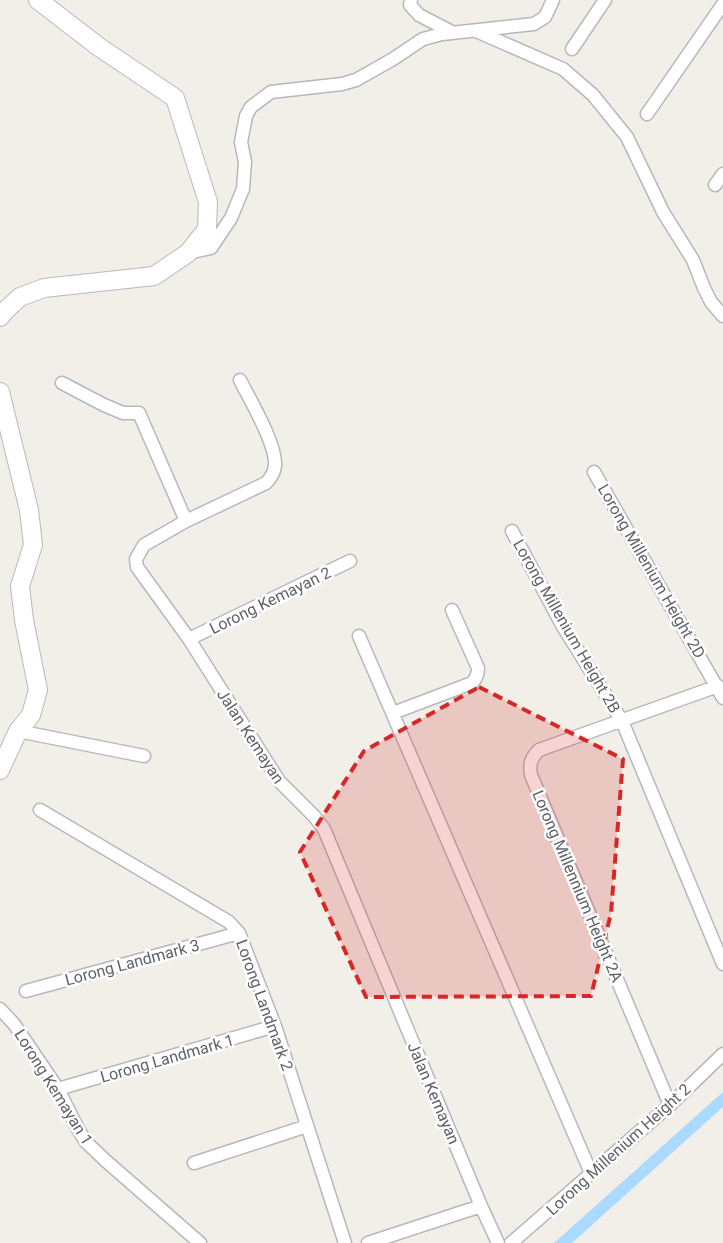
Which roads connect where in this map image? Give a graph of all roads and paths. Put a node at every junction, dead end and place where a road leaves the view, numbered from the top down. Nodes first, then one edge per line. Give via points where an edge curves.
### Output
1 (38, 0) edge
2 (411, 0) edge
3 (553, 0) edge
4 (605, 0) edge
5 (723, 4) edge
6 (474, 30) junction
7 (452, 32) junction
8 (572, 49) dead end
9 (647, 114) dead end
10 (723, 174) edge
11 (715, 185) dead end
12 (188, 253) junction
13 (2, 313) edge
14 (723, 316) edge
15 (240, 380) dead end
16 (62, 383) dead end
17 (0, 392) edge
18 (594, 472) dead end
19 (186, 521) junction
20 (512, 531) dead end
21 (350, 560) dead end
22 (452, 610) dead end
23 (359, 636) dead end
24 (189, 639) junction
25 (720, 692) edge
26 (393, 713) junction
27 (622, 721) junction
28 (18, 731) junction
29 (144, 756) dead end
30 (0, 770) edge
31 (40, 810) dead end
32 (239, 933) junction
33 (723, 964) edge
34 (26, 991) dead end
35 (0, 1009) edge
36 (275, 1026) junction
37 (723, 1054) edge
38 (58, 1089) junction
39 (670, 1104) junction
40 (307, 1126) junction
41 (194, 1163) dead end
42 (591, 1173) junction
43 (481, 1206) junction
44 (200, 1243) edge
45 (345, 1243) edge
46 (368, 1243) edge
47 (498, 1243) edge
48 (511, 1243) edge

1 - 12 main road via 174,98 208,202 207,229
2 - 7 street via 410,5 419,15
3 - 6 street via 545,17 534,24
4 - 8 street
5 - 9 street
6 - 7 street
6 - 14 street via 563,69 593,95 627,137 663,212 693,260 711,302
7 - 12 street via 423,39 356,80 271,92 251,107 241,142 245,162 243,189 231,218 210,248
10 - 11 street
12 - 13 main road via 154,276 44,288 20,297
15 - 19 street, Jalan Kemayan via 269,438 275,465 271,478
16 - 19 street via 123,413 139,413
17 - 28 main road via 29,510 33,544 20,586 38,690 31,715
18 - 25 street, Lorong Millenium Height 2D
19 - 24 street, Jalan Kemayan via 144,545 136,559 137,567
20 - 27 street, Lorong Millenium Height 2B via 562,625
21 - 24 street, Lorong Kemayan 2
22 - 26 street via 478,668 476,680
23 - 26 street
24 - 43 street, Jalan Kemayan via 278,781 324,829
25 - 27 street
26 - 42 street
27 - 33 street
27 - 39 street, Lorong Millennium Height 2A via 539,750 529,767
28 - 29 street
28 - 30 main road
31 - 32 street, Lorong Landmark 2 via 229,922
32 - 34 street, Lorong Landmark 3
32 - 36 street, Lorong Landmark 2
35 - 38 street, Lorong Kemayan 1 via 14,1024
36 - 38 street, Lorong Landmark 1
36 - 40 street, Lorong Landmark 2
37 - 39 street, Lorong Millenium Height 2
38 - 44 street, Lorong Kemayan 1 via 86,1142
39 - 42 street, Lorong Millenium Height 2
40 - 41 street
40 - 45 street, Lorong Landmark 2
42 - 48 street, Lorong Millenium Height 2
43 - 46 street
43 - 47 street, Jalan Kemayan

